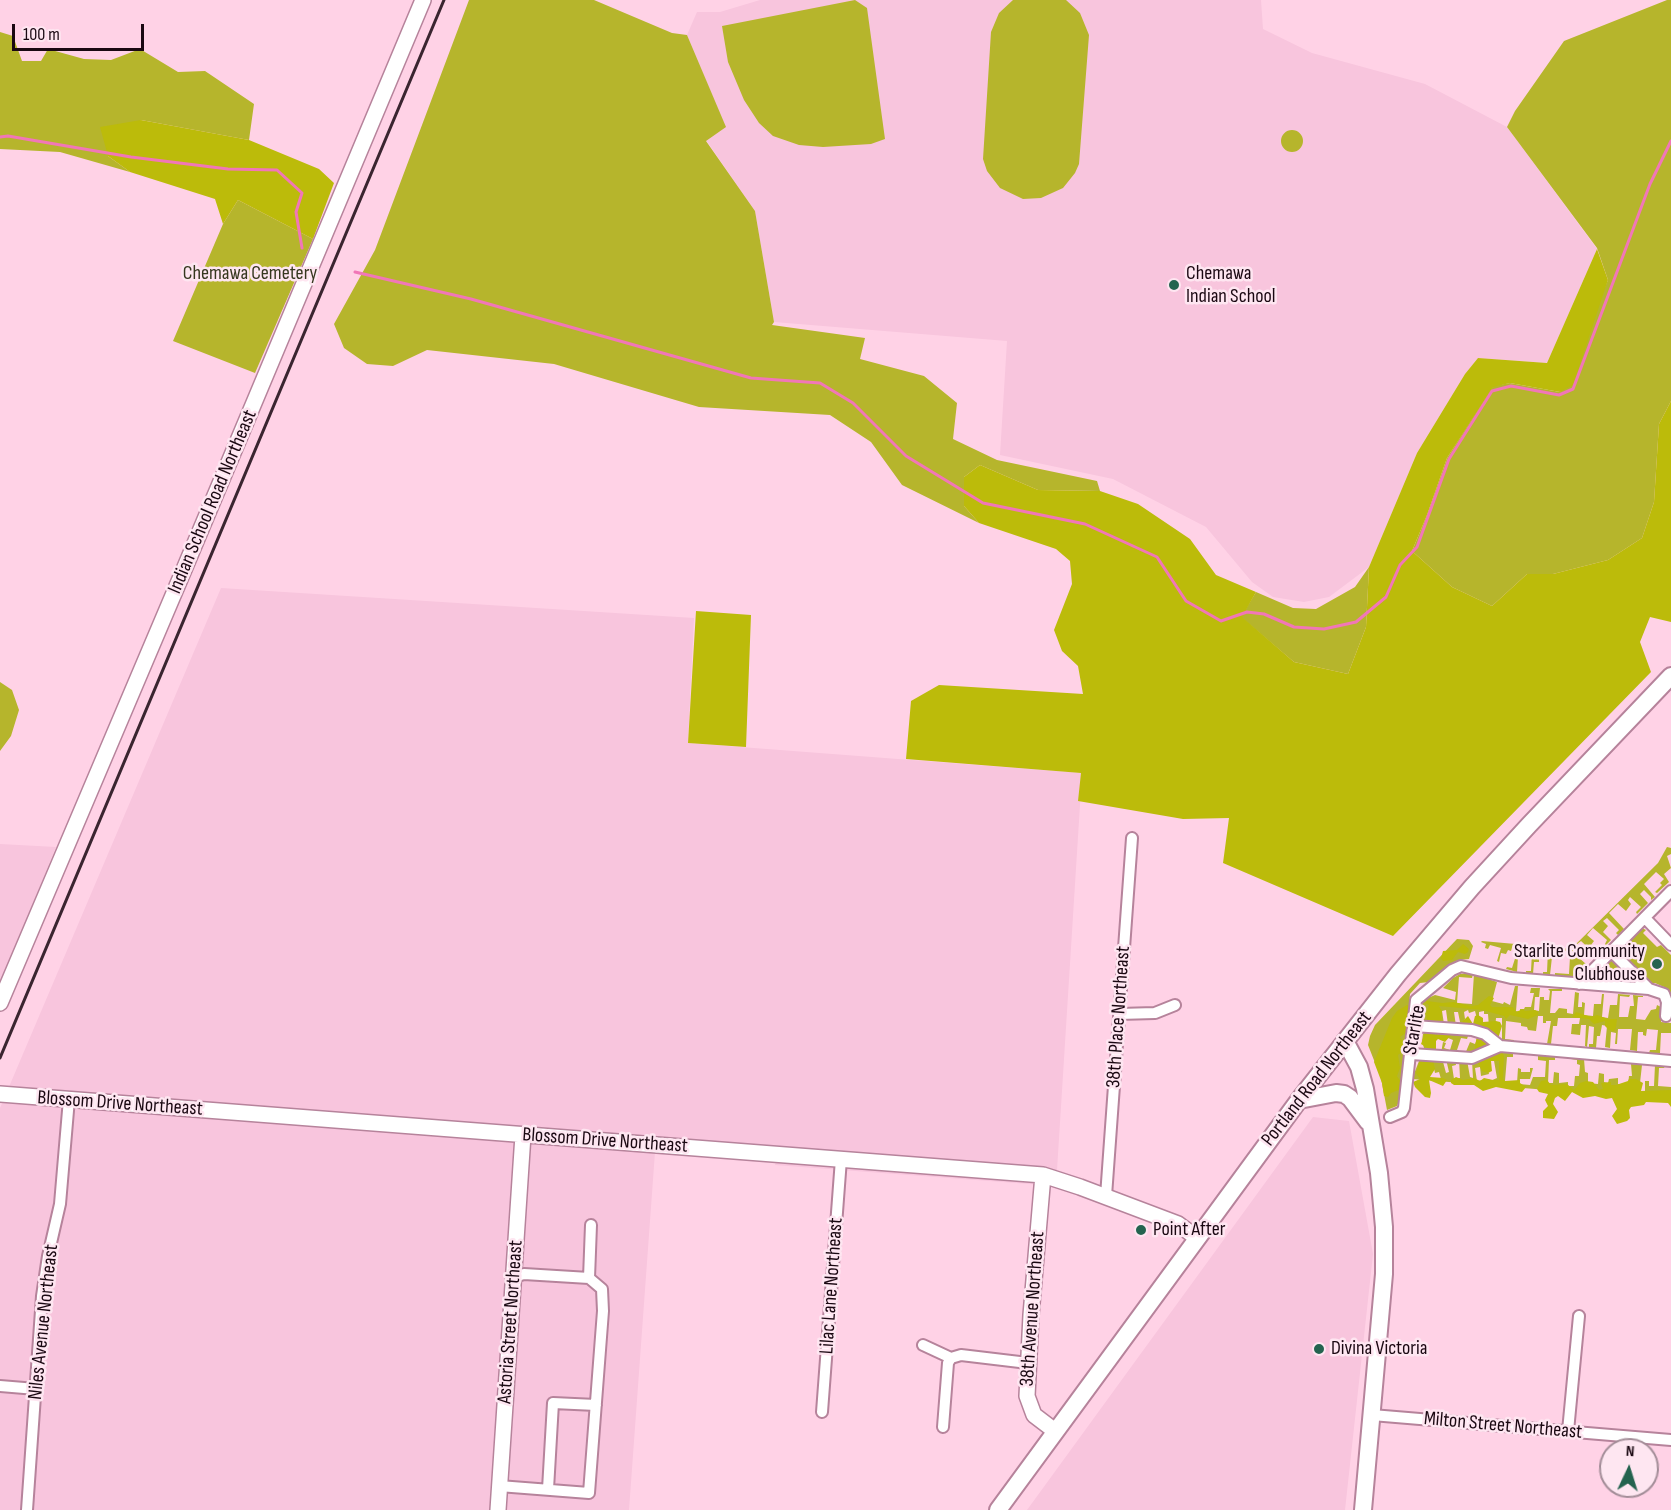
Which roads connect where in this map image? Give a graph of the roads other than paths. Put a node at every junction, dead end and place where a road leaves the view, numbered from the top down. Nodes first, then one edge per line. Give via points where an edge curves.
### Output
1 (423, 0) edge
2 (1671, 676) edge
3 (1132, 838) dead end
4 (1671, 891) edge
5 (1645, 918) junction
6 (1671, 945) edge
7 (1612, 952) junction
8 (1579, 984) junction
9 (1649, 989) junction
10 (0, 1003) edge
11 (1175, 1005) dead end
12 (1119, 1014) junction
13 (1666, 1016) dead end
14 (1414, 1026) junction
15 (1344, 1041) junction
16 (1500, 1046) junction
17 (1411, 1054) junction
18 (1671, 1061) edge
19 (0, 1094) edge
20 (69, 1099) junction
21 (1299, 1100) junction
22 (1390, 1117) dead end
23 (1372, 1129) junction
24 (523, 1135) junction
25 (842, 1159) junction
26 (1043, 1175) junction
27 (1106, 1196) junction
28 (591, 1225) dead end
29 (1197, 1238) junction
30 (514, 1277) junction
31 (589, 1278) junction
32 (1579, 1316) dead end
33 (923, 1345) dead end
34 (951, 1358) junction
35 (1028, 1363) junction
36 (0, 1386) edge
37 (36, 1389) junction
38 (596, 1405) junction
39 (822, 1412) dead end
40 (1372, 1415) junction
41 (944, 1427) dead end
42 (1055, 1431) junction
43 (1568, 1431) junction
44 (1671, 1440) edge
45 (500, 1486) junction
46 (548, 1489) junction
47 (27, 1510) edge
48 (498, 1510) edge
49 (998, 1510) edge
50 (1363, 1510) edge

1 - 10 street, Indian School Road Northeast
2 - 15 main road, Portland Road Northeast via 1480,879
3 - 12 street, 38th Place Northeast
4 - 5 street
5 - 6 street
5 - 7 street
7 - 8 street
7 - 9 street
8 - 9 street, Starlite
8 - 14 street, Starlite via 1510,978 1461,966 1416,1000
9 - 13 street via 1664,994
11 - 12 street via 1155,1013
12 - 27 street, 38th Place Northeast
14 - 16 street via 1472,1030
14 - 17 street, Starlite
15 - 21 main road, Portland Road Northeast
15 - 23 main road via 1359,1068
16 - 17 street via 1472,1058
16 - 18 street
17 - 22 street, Starlite via 1404,1108
19 - 20 street, Blossom Drive Northeast
20 - 24 street, Blossom Drive Northeast
20 - 37 street, Niles Avenue Northeast via 60,1204 42,1296
21 - 23 main road via 1344,1094
21 - 29 main road, Portland Road Northeast
23 - 40 main road via 1384,1227 1384,1274
24 - 25 street, Blossom Drive Northeast
24 - 30 street, Astoria Street Northeast
25 - 26 street, Blossom Drive Northeast
25 - 39 street, Lilac Lane Northeast
26 - 27 street, Blossom Drive Northeast
26 - 35 street, 38th Avenue Northeast
27 - 29 street, Blossom Drive Northeast via 1178,1224
28 - 31 street
29 - 42 main road, Portland Road Northeast
30 - 31 street via 524,1274
30 - 45 street, Astoria Street Northeast
31 - 38 street via 602,1289
32 - 43 street
33 - 34 street
34 - 35 street via 961,1355
34 - 41 street
35 - 42 street, 38th Avenue Northeast via 1030,1408
36 - 37 street
37 - 47 street, Niles Avenue Northeast
38 - 46 street via 553,1403
38 - 46 street via 589,1493
40 - 43 street, Milton Street Northeast
40 - 50 main road
42 - 49 main road, Portland Road Northeast
43 - 44 street, Milton Street Northeast
45 - 46 street
45 - 48 street, Astoria Street Northeast

